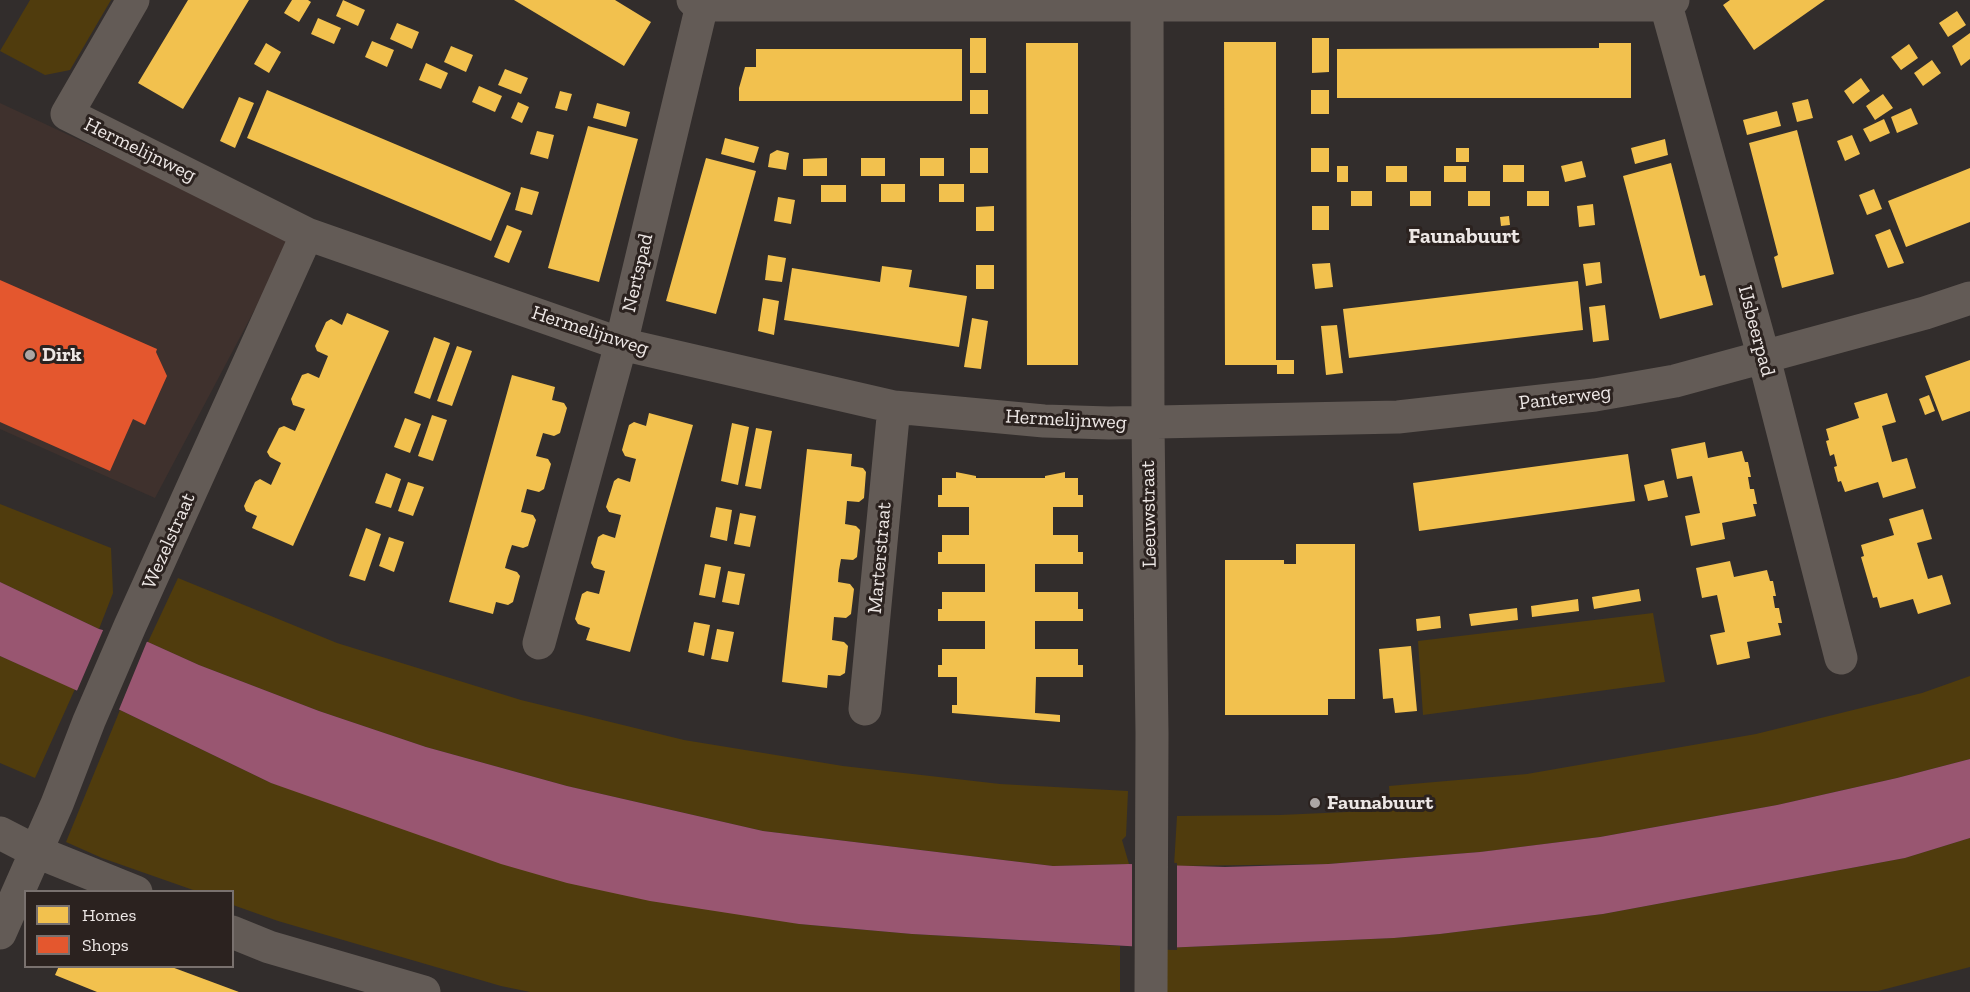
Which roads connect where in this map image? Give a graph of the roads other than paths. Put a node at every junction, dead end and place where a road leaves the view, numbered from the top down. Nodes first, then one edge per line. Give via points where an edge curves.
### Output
1 (134, 0) edge
2 (790, 2) edge
3 (697, 3) edge
4 (1147, 3) edge
5 (1541, 3) edge
6 (1669, 3) edge
7 (307, 234) junction
8 (1970, 298) edge
9 (621, 344) junction
10 (1764, 358) junction
11 (894, 407) junction
12 (1148, 424) junction
13 (538, 643) dead end
14 (1841, 658) dead end
15 (865, 709) dead end
16 (0, 833) edge
17 (37, 852) junction
18 (133, 890) edge
19 (0, 933) edge
20 (234, 933) edge
21 (1151, 979) edge
22 (424, 992) edge

1 - 7 street, Hermelijnweg via 67,114
2 - 3 street
2 - 4 street
3 - 9 street, Nertspad
4 - 5 street
4 - 12 street, Leeuwstraat
5 - 6 street
6 - 10 street, IJsbeerpad
7 - 9 street, Hermelijnweg
7 - 17 street, Wezelstraat via 130,626
8 - 10 street, Panterweg
9 - 11 street, Hermelijnweg
9 - 13 street, Nertspad
10 - 12 street, Panterweg via 1676,381 1595,395 1398,417
10 - 14 street, IJsbeerpad
11 - 12 street, Hermelijnweg via 1044,421
11 - 15 street, Marterstraat
12 - 21 street, Leeuwstraat
16 - 17 street
17 - 18 street
17 - 19 street, Wezelstraat
20 - 22 street via 269,947

